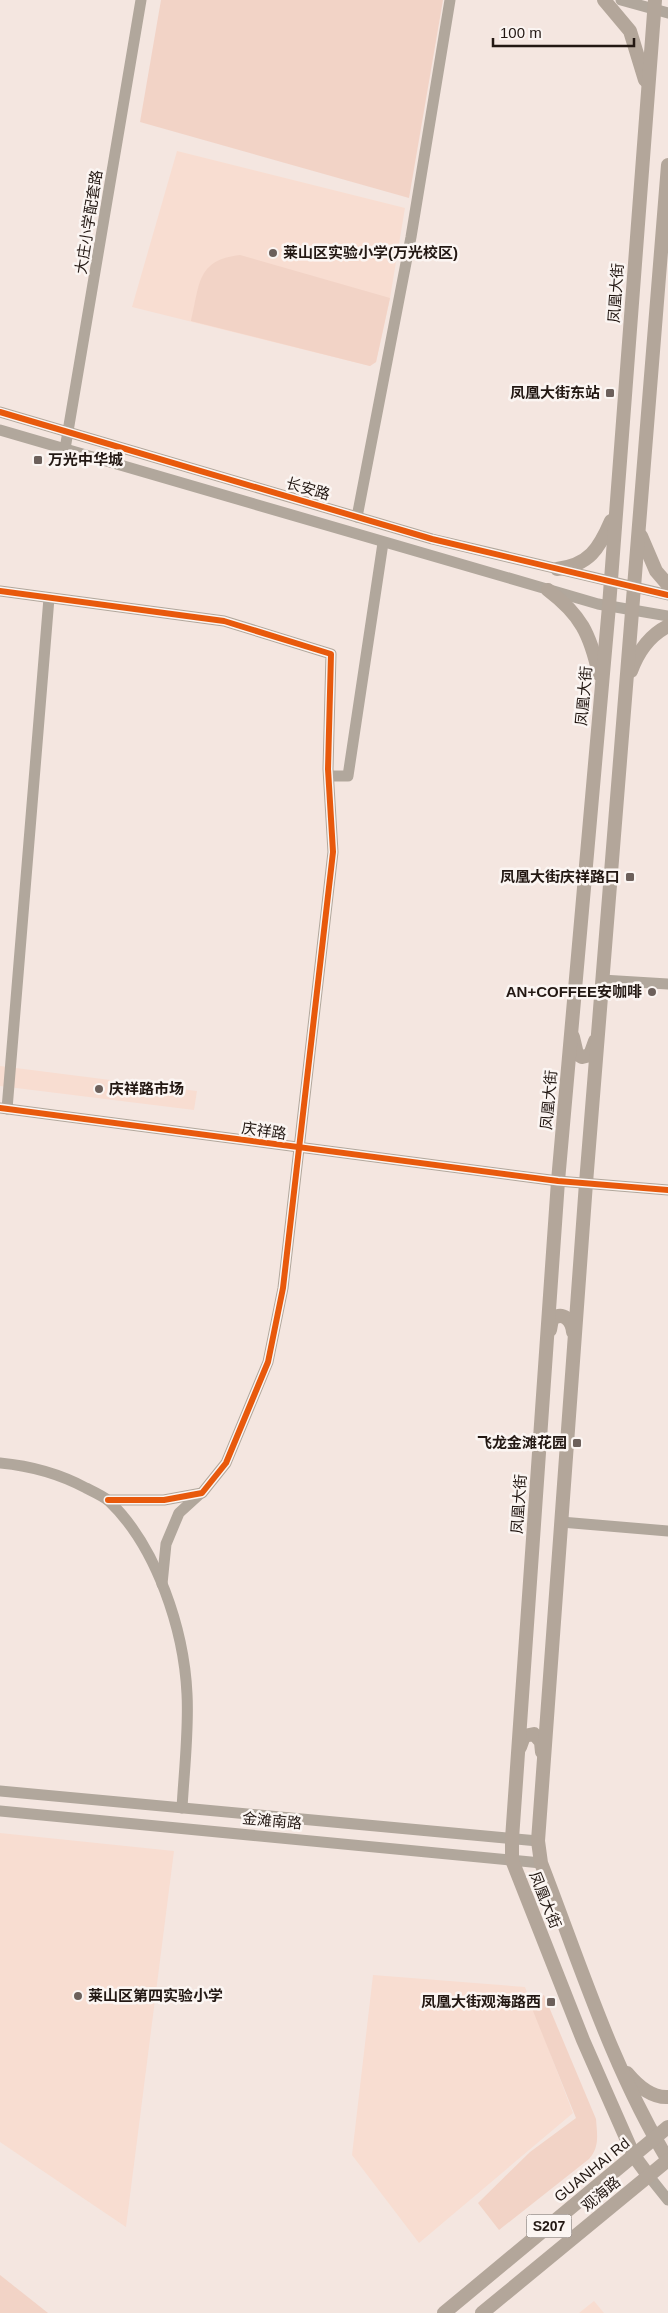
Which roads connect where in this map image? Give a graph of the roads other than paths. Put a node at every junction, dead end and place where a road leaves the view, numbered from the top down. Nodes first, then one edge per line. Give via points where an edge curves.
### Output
1 (141, 0) edge
2 (450, 0) edge
3 (604, 0) edge
4 (621, 0) edge
5 (659, 7) edge
6 (648, 92) junction
7 (668, 165) edge
8 (0, 412) edge
9 (0, 430) edge
10 (69, 432) junction
11 (65, 449) junction
12 (616, 508) junction
13 (357, 517) junction
14 (639, 532) junction
15 (383, 542) junction
16 (556, 569) junction
17 (611, 582) junction
18 (668, 585) edge
19 (635, 588) junction
20 (548, 590) junction
21 (0, 591) edge
22 (668, 595) edge
23 (49, 598) junction
24 (609, 606) junction
25 (633, 611) junction
26 (668, 616) edge
27 (668, 626) edge
28 (627, 684) junction
29 (602, 687) junction
30 (329, 776) junction
31 (602, 980) junction
32 (668, 984) edge
33 (572, 1014) junction
34 (599, 1023) junction
35 (4, 1109) edge
36 (298, 1148) junction
37 (558, 1181) junction
38 (586, 1183) junction
39 (668, 1190) edge
40 (546, 1347) junction
41 (574, 1348) junction
42 (0, 1463) edge
43 (202, 1493) junction
44 (108, 1500) junction
45 (561, 1522) junction
46 (668, 1531) edge
47 (162, 1586) junction
48 (543, 1765) junction
49 (517, 1766) junction
50 (0, 1791) edge
51 (182, 1808) junction
52 (0, 1810) edge
53 (380, 1826) junction
54 (512, 1839) junction
55 (538, 1841) junction
56 (378, 1846) junction
57 (512, 1860) junction
58 (541, 1863) junction
59 (618, 2061) junction
60 (668, 2097) edge
61 (668, 2127) edge
62 (655, 2140) junction
63 (634, 2156) junction
64 (668, 2160) edge
65 (648, 2175) junction
66 (668, 2200) edge
67 (444, 2313) edge
68 (482, 2313) edge

1 - 10 street, 大庄小学配套路
2 - 13 street via 411,237
3 - 6 main road via 630,31
4 - 5 street
5 - 6 main road, 凤凰大街
6 - 12 main road, 凤凰大街
7 - 14 main road, 凤凰大街
8 - 10 street, 长安路
9 - 11 street, 长安路
10 - 11 street, 大庄小学配套路
10 - 13 street, 长安路
11 - 15 street, 长安路
12 - 16 main road via 602,543 593,555 569,568
12 - 17 main road, 凤凰大街
13 - 16 street, 长安路
14 - 18 main road via 656,571
14 - 19 main road, 凤凰大街
15 - 20 street, 长安路
15 - 30 street via 348,776
16 - 17 street, 长安路
17 - 19 street, 长安路
17 - 24 main road, 凤凰大街
19 - 22 street, 长安路
19 - 25 main road, 凤凰大街
20 - 24 street, 长安路
20 - 29 main road via 567,604 585,628
21 - 23 street
23 - 30 street via 224,621 331,654
23 - 35 street
24 - 25 street, 长安路
24 - 29 main road, 凤凰大街
25 - 26 street, 长安路
25 - 28 main road, 凤凰大街
27 - 28 main road via 644,645
28 - 31 main road, 凤凰大街
29 - 33 main road, 凤凰大街
30 - 36 street via 333,852
31 - 32 street
31 - 34 main road, 凤凰大街
33 - 34 main road via 574,1045 582,1057 590,1055
33 - 37 main road, 凤凰大街
34 - 38 main road, 凤凰大街
35 - 36 street, 庆祥路
36 - 37 street, 庆祥路
36 - 43 street via 283,1288 268,1362 226,1463
37 - 38 street, 庆祥路
37 - 40 main road, 凤凰大街
38 - 39 street, 庆祥路
38 - 41 main road, 凤凰大街
40 - 41 main road via 552,1320 563,1316 568,1318 572,1327
40 - 49 main road, 凤凰大街
41 - 45 main road, 凤凰大街
42 - 44 street via 47,1470
43 - 44 street via 164,1500
43 - 47 street via 179,1513 166,1544
44 - 47 street via 140,1540
45 - 46 street
45 - 48 main road, 凤凰大街
47 - 51 street via 180,1640 187,1695
48 - 49 main road via 542,1742 538,1736 528,1734 521,1742
48 - 55 main road, 凤凰大街
49 - 54 main road, 凤凰大街
50 - 51 street, 金滩南路
51 - 53 street, 金滩南路
52 - 56 street, 金滩南路
53 - 54 street, 金滩南路
53 - 56 street
54 - 55 street, 金滩南路
54 - 57 main road, 凤凰大街
55 - 58 main road, 凤凰大街
56 - 57 street, 金滩南路
57 - 58 street, 金滩南路
57 - 63 main road, 凤凰大街 via 583,2040
58 - 59 main road, 凤凰大街
59 - 60 main road via 646,2091
59 - 62 main road, 凤凰大街
61 - 62 main road, GUANHAI Rd / S207
62 - 63 main road, GUANHAI Rd / S207
62 - 64 main road, 凤凰大街
63 - 65 main road, 凤凰大街
63 - 67 main road, GUANHAI Rd / S207
64 - 65 main road, S207
65 - 66 street
65 - 68 main road, 观海路 / S207

